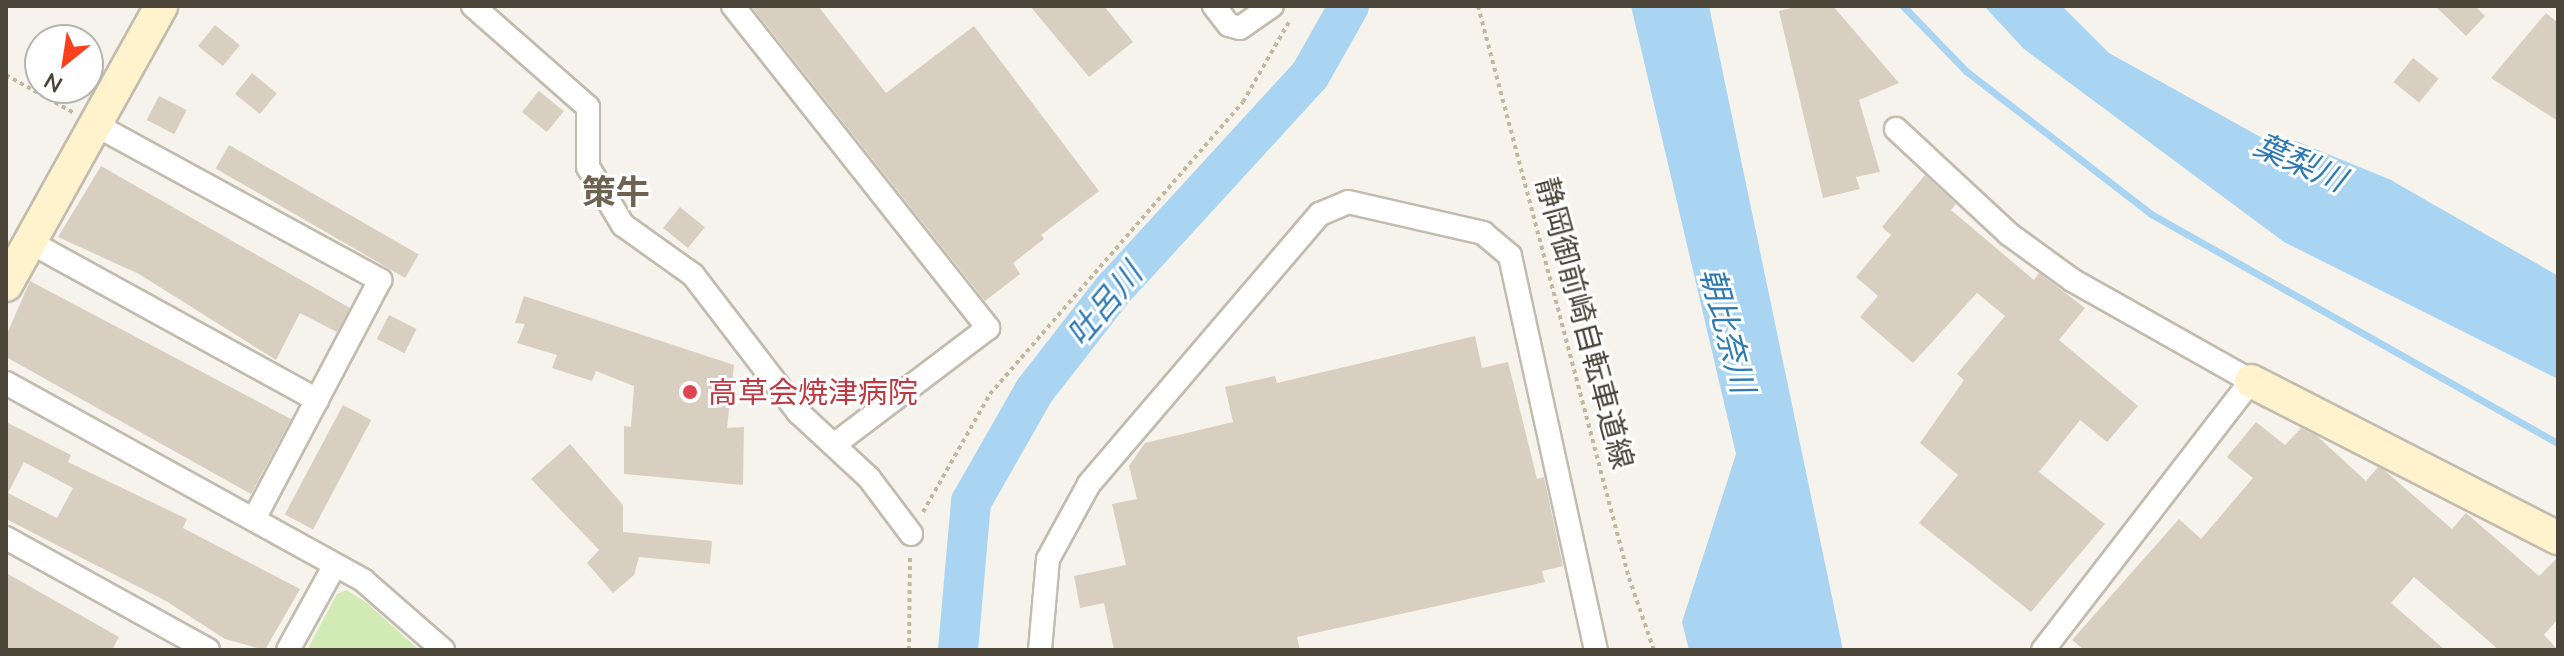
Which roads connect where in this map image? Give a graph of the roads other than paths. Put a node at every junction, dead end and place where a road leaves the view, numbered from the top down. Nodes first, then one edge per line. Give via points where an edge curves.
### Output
1 (161, 6) edge
2 (473, 6) edge
3 (733, 6) edge
4 (1214, 6) edge
5 (1272, 6) edge
6 (94, 124) junction
7 (1896, 129) dead end
8 (30, 242) junction
9 (6, 285) edge
10 (2251, 381) junction
11 (6, 383) edge
12 (317, 400) junction
13 (835, 444) junction
14 (255, 517) junction
15 (911, 534) road end
16 (6, 538) edge
17 (2558, 538) edge
18 (335, 565) junction
19 (439, 649) edge
20 (208, 650) edge
21 (288, 650) edge
22 (1040, 650) edge
23 (1596, 650) edge
24 (2043, 650) edge

1 - 6 street
2 - 13 street via 588,107 588,167 623,225 693,275 798,412
3 - 13 street via 988,328
4 - 5 street via 1240,28
6 - 8 street
6 - 12 street via 380,280
7 - 10 street via 2009,234 2072,280
8 - 9 street
8 - 12 street
10 - 17 street
10 - 24 street
11 - 14 street
12 - 14 street
13 - 15 street
14 - 18 street
16 - 20 street
18 - 19 street via 364,581
18 - 21 street
22 - 23 street via 1048,559 1089,484 1320,214 1348,202 1483,233 1510,256

